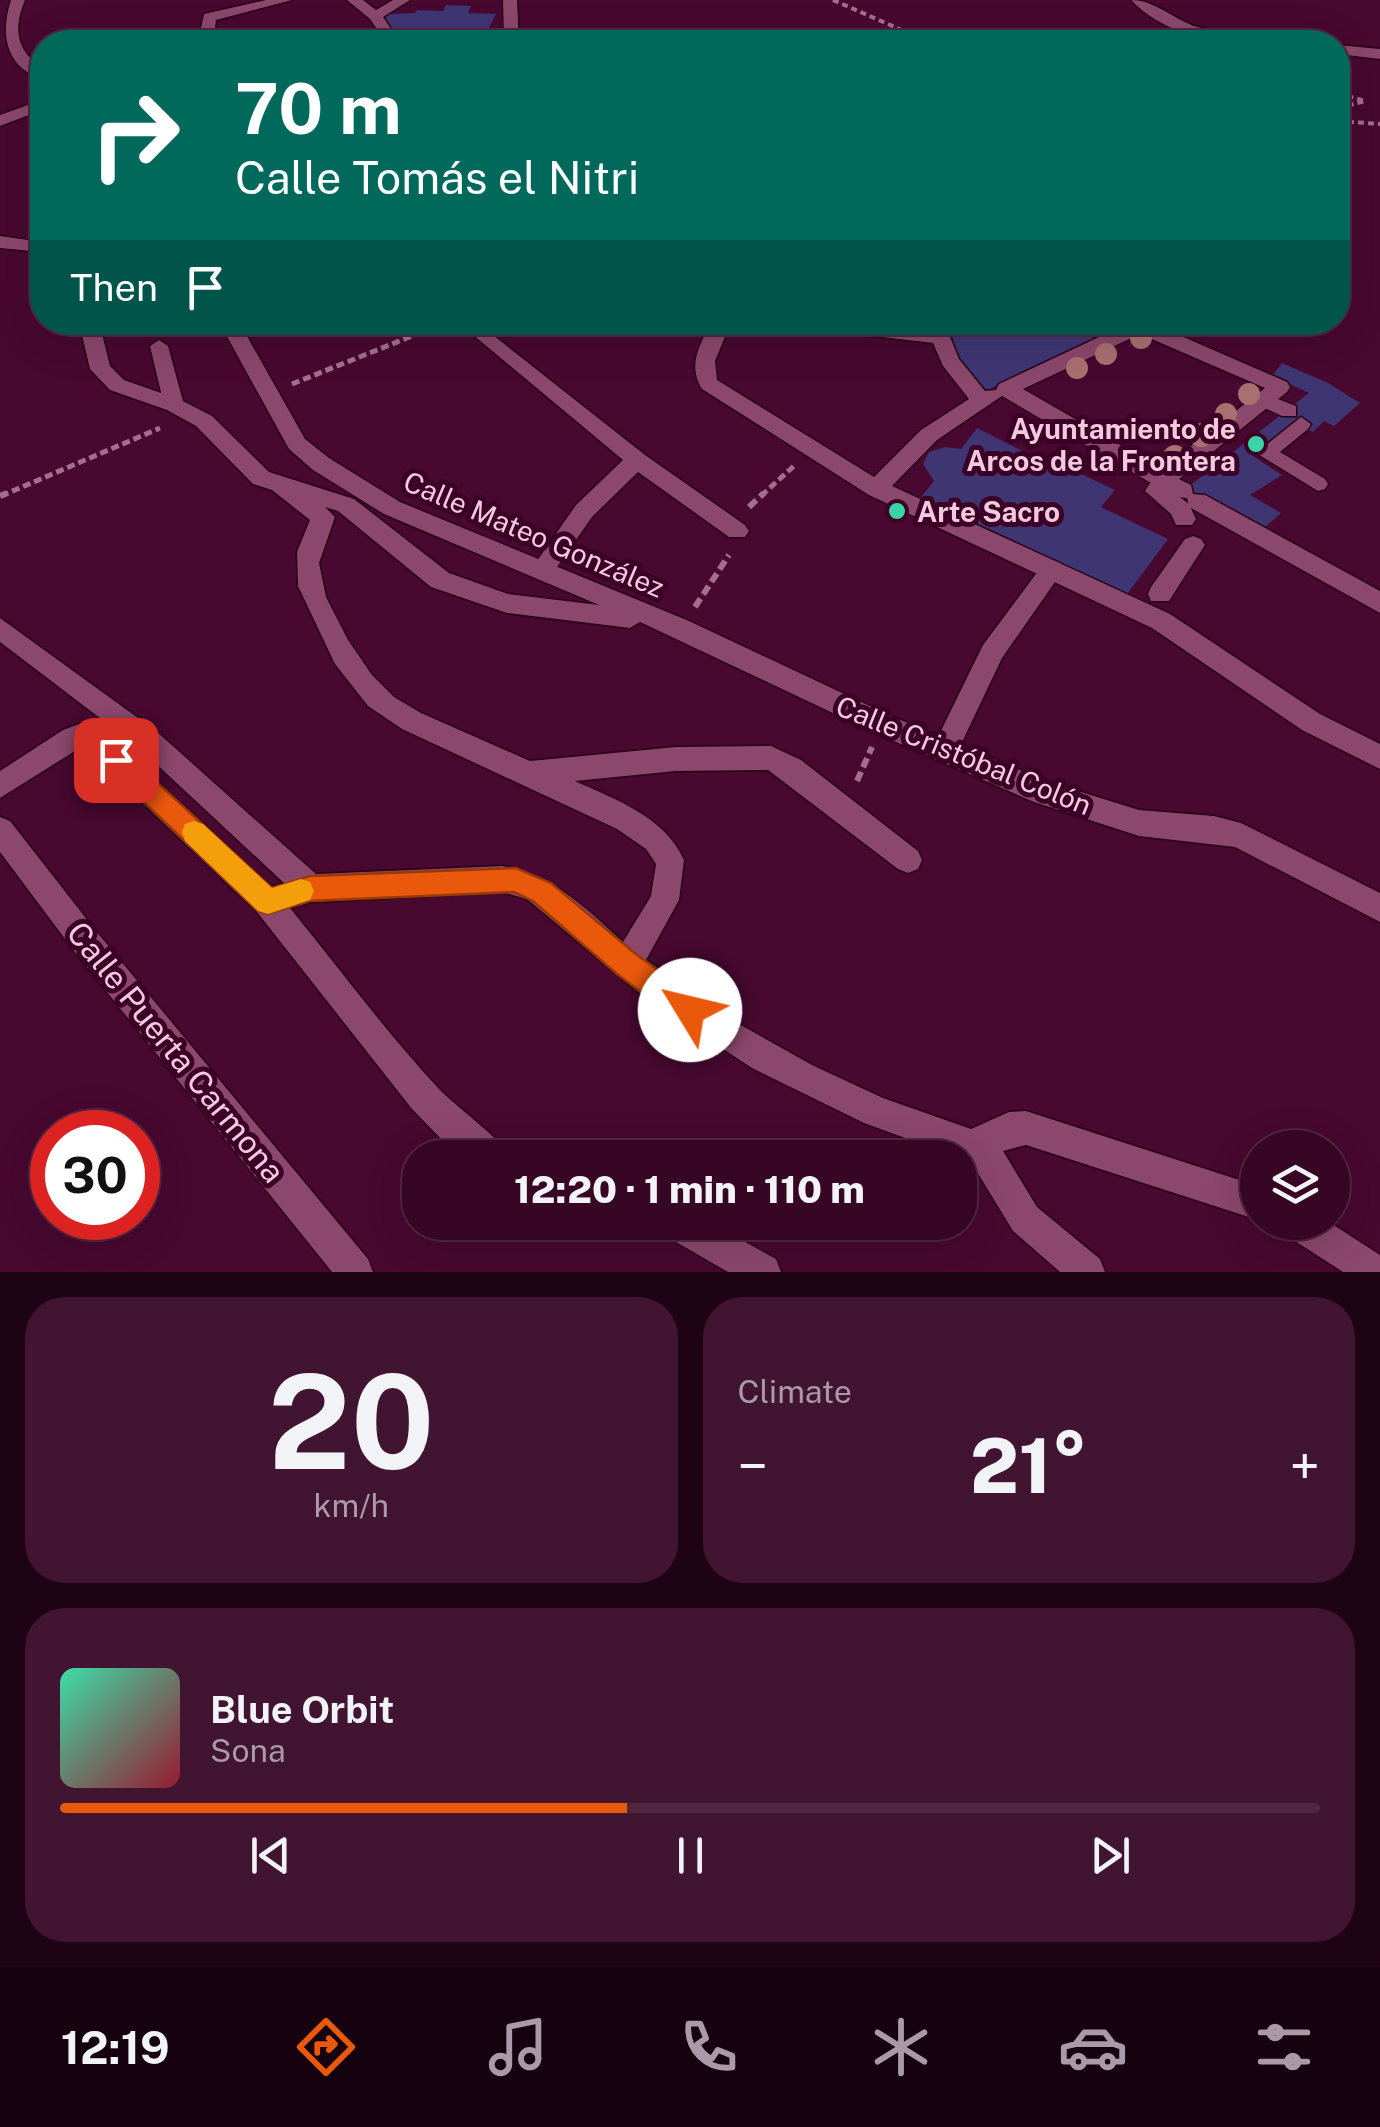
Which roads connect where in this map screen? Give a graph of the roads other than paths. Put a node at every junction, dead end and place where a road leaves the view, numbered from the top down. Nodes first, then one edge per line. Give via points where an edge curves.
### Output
1 (30, 0) edge
2 (285, 0) edge
3 (354, 0) edge
4 (403, 0) edge
5 (510, 0) edge
6 (1138, 1) edge
7 (16, 3) edge
8 (375, 16) junction
9 (208, 30) edge
10 (385, 30) edge
11 (511, 30) edge
12 (1195, 30) edge
13 (1350, 51) edge
14 (1380, 54) edge
15 (30, 65) edge
16 (30, 110) edge
17 (0, 121) edge
18 (30, 230) edge
19 (3, 243) edge
20 (30, 246) edge
21 (92, 335) edge
22 (235, 335) edge
23 (486, 335) edge
24 (715, 335) edge
25 (922, 335) edge
26 (1121, 335) edge
27 (1161, 335) edge
28 (159, 346) dead end
29 (1006, 389) junction
30 (1265, 400) junction
31 (982, 401) junction
32 (174, 405) junction
33 (297, 444) junction
34 (637, 460) junction
35 (1318, 484) dead end
36 (281, 486) junction
37 (878, 489) junction
38 (1182, 497) junction
39 (338, 501) junction
40 (736, 531) dead end
41 (1193, 545) dead end
42 (1052, 569) junction
43 (542, 572) junction
44 (1160, 594) dead end
45 (1380, 603) edge
46 (665, 624) junction
47 (0, 628) edge
48 (944, 751) junction
49 (1380, 757) edge
50 (525, 774) junction
51 (0, 786) edge
52 (0, 830) edge
53 (908, 860) dead end
54 (310, 888) junction
55 (268, 902) junction
56 (1380, 908) edge
57 (627, 964) junction
58 (469, 1140) edge
59 (980, 1146) junction
60 (1240, 1197) edge
61 (706, 1240) edge
62 (1324, 1240) edge
63 (355, 1272) edge
64 (763, 1272) edge
65 (1087, 1272) edge
66 (1375, 1272) edge

1 - 7 street
2 - 9 street via 209,18
3 - 8 street
4 - 8 street
5 - 11 street
6 - 12 street
7 - 15 street via 6,30 10,50
8 - 10 street
13 - 14 street
16 - 17 street
18 - 19 street
19 - 20 street
21 - 32 street via 100,369 116,385
22 - 33 street, Calle Mateo González
23 - 34 street
24 - 37 street via 703,364 708,384
25 - 31 street via 940,337
26 - 29 street
27 - 30 street via 1280,387
28 - 32 lane
29 - 31 street
29 - 38 street
30 - 35 lane via 1295,418 1266,454
30 - 38 street
31 - 37 street via 930,430
32 - 36 street via 214,427 247,467
33 - 39 street via 288,452 291,460
33 - 43 street, Calle Mateo González via 392,508
34 - 40 street
34 - 43 street via 576,517
36 - 39 street
36 - 50 street via 323,517 307,561 310,588 365,686 405,718
37 - 42 street
38 - 45 street
39 - 46 street via 455,588 535,608
41 - 44 street
42 - 48 street via 992,652
42 - 49 street via 1161,621 1311,722
43 - 46 street, Calle Mateo González
46 - 48 street, Calle Cristóbal Colón
47 - 54 street via 148,739
48 - 56 street, Calle Cristóbal Colón via 1139,824 1241,836
50 - 53 street via 654,760 770,758
50 - 57 street via 598,804 665,848 670,880
51 - 55 street via 72,738 92,738
52 - 63 street, Calle Puerta Carmona
54 - 55 street
54 - 57 street via 516,880 542,892
55 - 58 street via 424,1097
57 - 59 street via 706,1020 841,1098
59 - 60 street via 1008,1129 1026,1128
59 - 65 street via 1025,1219
61 - 64 street
62 - 66 street

